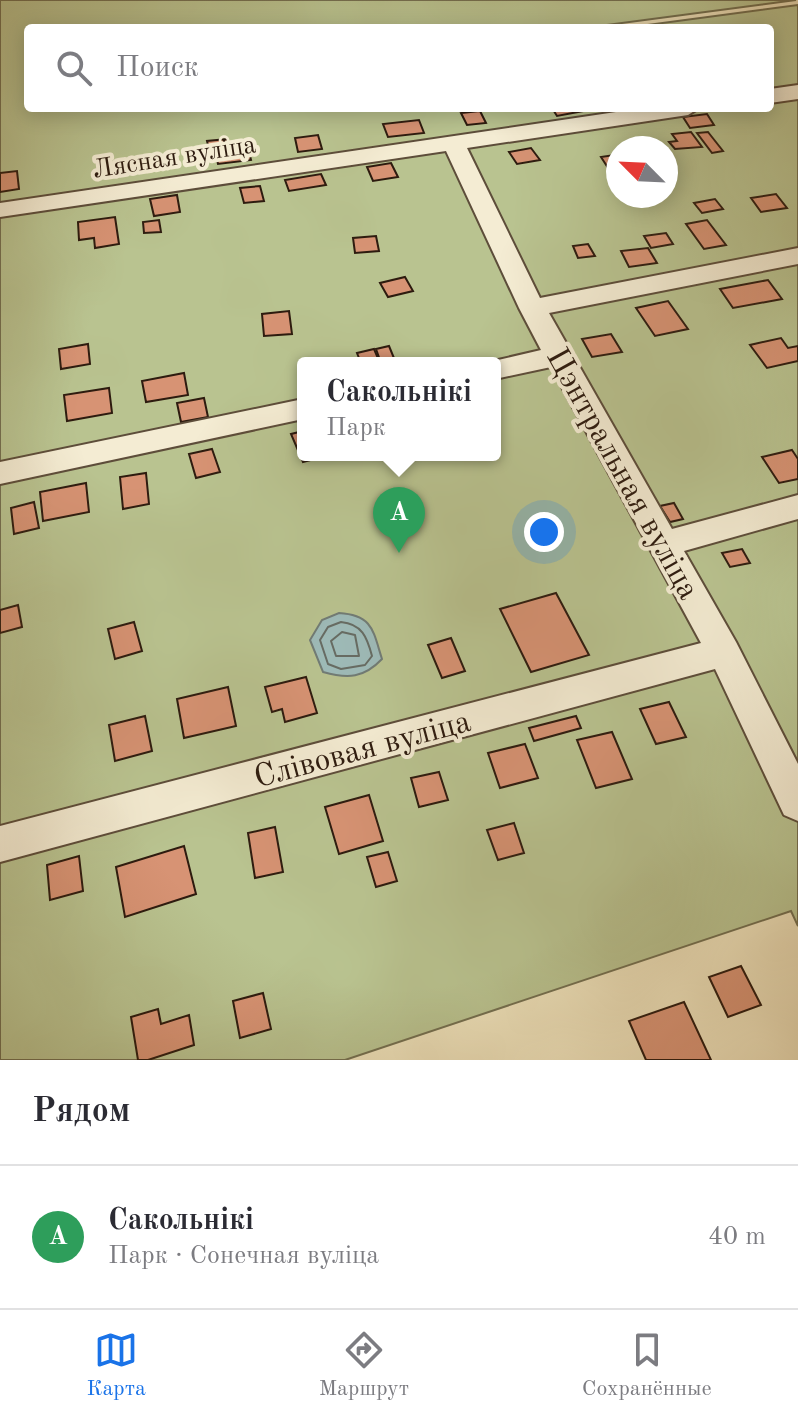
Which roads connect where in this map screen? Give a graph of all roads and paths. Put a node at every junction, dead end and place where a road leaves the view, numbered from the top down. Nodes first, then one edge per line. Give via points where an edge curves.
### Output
1 (798, 92) edge
2 (774, 95) edge
3 (660, 112) edge
4 (453, 142) junction
5 (0, 210) edge
6 (798, 256) edge
7 (532, 308) junction
8 (558, 356) junction
9 (501, 368) edge
10 (297, 410) edge
11 (0, 473) edge
12 (798, 507) edge
13 (663, 544) junction
14 (724, 652) junction
15 (798, 803) edge
16 (0, 844) edge

1 - 2 street
3 - 4 street, Лясная вуліца
4 - 5 street, Лясная вуліца
4 - 7 street, Цэнтральная вуліца
6 - 7 street
7 - 8 street, Цэнтральная вуліца
8 - 9 street
8 - 13 street, Цэнтральная вуліца
10 - 11 street
12 - 13 street
13 - 14 street, Цэнтральная вуліца
14 - 15 street, Цэнтральная вуліца
14 - 16 street, Слівовая вуліца

